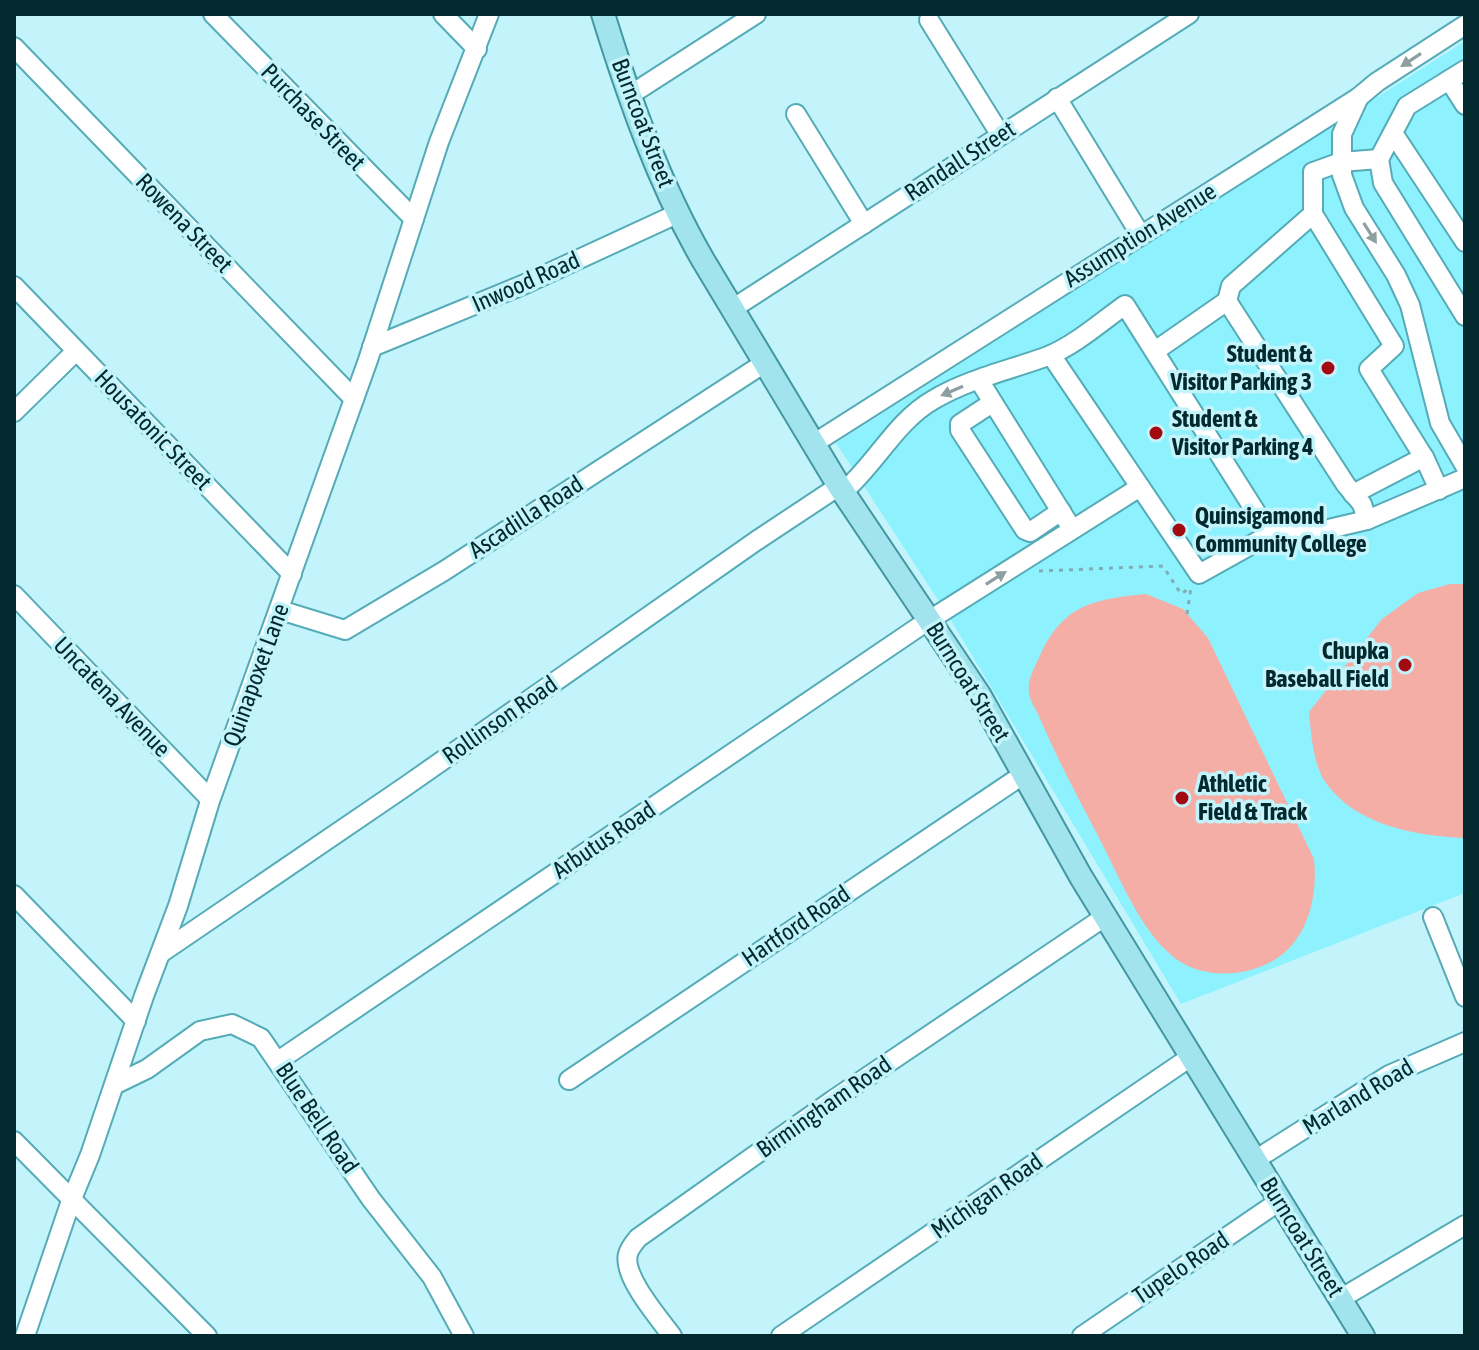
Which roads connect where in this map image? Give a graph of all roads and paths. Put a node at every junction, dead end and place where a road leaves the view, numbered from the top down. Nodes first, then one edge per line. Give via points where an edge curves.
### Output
1 (213, 14) edge
2 (443, 14) edge
3 (489, 14) edge
4 (603, 14) edge
5 (756, 14) edge
6 (1189, 14) edge
7 (929, 20) dead end
8 (1463, 31) edge
9 (14, 47) edge
10 (477, 49) junction
11 (1457, 75) edge
12 (630, 95) junction
13 (1359, 97) junction
14 (1057, 98) junction
15 (1465, 105) edge
16 (796, 114) dead end
17 (1393, 133) junction
18 (1000, 134) junction
19 (1379, 159) junction
20 (1341, 162) junction
21 (679, 213) junction
22 (1313, 214) junction
23 (414, 219) junction
24 (864, 224) junction
25 (1140, 234) junction
26 (1465, 242) edge
27 (14, 286) edge
28 (1227, 301) junction
29 (732, 309) junction
30 (1465, 316) edge
31 (372, 347) junction
32 (76, 351) junction
33 (1155, 351) junction
34 (1051, 355) junction
35 (763, 364) junction
36 (979, 380) junction
37 (354, 399) junction
38 (992, 403) junction
39 (14, 412) edge
40 (813, 444) junction
41 (1424, 457) junction
42 (1465, 466) edge
43 (1465, 478) edge
44 (1140, 487) junction
45 (841, 489) junction
46 (1439, 490) junction
47 (1353, 494) junction
48 (1061, 511) junction
49 (1367, 520) junction
50 (1073, 530) junction
51 (1267, 536) junction
52 (1034, 572) dead end
53 (292, 574) junction
54 (1191, 587) dead end
55 (1181, 594) dead end
56 (14, 595) edge
57 (280, 610) junction
58 (1187, 614) dead end
59 (930, 620) junction
60 (1024, 774) junction
61 (210, 799) junction
62 (14, 895) edge
63 (1106, 916) junction
64 (1433, 917) dead end
65 (161, 953) junction
66 (1465, 997) edge
67 (136, 1021) junction
68 (1465, 1042) edge
69 (1192, 1056) junction
70 (278, 1061) junction
71 (569, 1080) dead end
72 (116, 1084) junction
73 (14, 1141) edge
74 (1255, 1160) junction
75 (1281, 1200) junction
76 (71, 1201) junction
77 (1465, 1225) edge
78 (1340, 1299) junction
79 (25, 1336) edge
80 (207, 1336) edge
81 (464, 1336) edge
82 (672, 1336) edge
83 (781, 1336) edge
84 (1082, 1336) edge
85 (1363, 1336) edge

1 - 23 street, Purchase Street
2 - 10 street
3 - 10 street, Quinapoxet Lane
4 - 12 main road, Burncoat Street
5 - 12 street
6 - 14 street, Randall Street
7 - 18 street
8 -> 13 street, Assumption Avenue
9 - 37 street, Rowena Street
10 - 23 street, Quinapoxet Lane
11 - 15 street
11 - 17 street via 1407,106
12 - 21 main road, Burncoat Street
13 - 20 street via 1342,134
13 - 25 street, Assumption Avenue
14 - 18 street, Randall Street
14 - 25 street
16 - 24 street
17 - 19 street
17 - 26 street
18 - 24 street, Randall Street
19 - 20 street
19 - 30 street via 1383,183
20 - 22 street via 1313,172
20 -> 42 street via 1354,208 1410,305 1440,423
21 - 29 main road, Burncoat Street
21 - 31 street, Inwood Road
22 - 28 street via 1231,286
22 - 41 street via 1394,346 1369,369
23 - 31 street, Quinapoxet Lane
24 - 29 street, Randall Street
25 - 40 street, Assumption Avenue
27 - 32 street, Housatonic Street
28 - 33 street
28 - 47 street
29 - 35 main road, Burncoat Street
31 - 37 street, Quinapoxet Lane
32 - 39 street
32 - 53 street, Housatonic Street
33 - 34 street, Rollinson Road via 1125,305
33 - 51 street
34 - 36 street, Rollinson Road
34 - 44 street
35 - 40 main road, Burncoat Street
35 - 57 street, Ascadilla Road via 345,630
36 - 38 street
36 -> 45 street, Rollinson Road via 934,399 908,418 860,478
37 - 53 street, Quinapoxet Lane
38 - 48 street
38 - 48 street via 960,424 960,430 1025,530 1030,532
40 - 45 main road, Burncoat Street
41 - 46 street
41 - 47 street
43 - 46 street
44 - 50 street, Arbutus Road
44 - 51 street via 1199,574
45 - 59 main road, Burncoat Street
45 - 65 street, Rollinson Road via 756,541
46 - 49 street
47 - 49 street
48 - 50 street
49 - 51 street
59 -> 50 street, Arbutus Road
52 - 55 path via 1163,566
53 - 57 street, Quinapoxet Lane
54 - 58 path
56 - 61 street, Uncatena Avenue
57 - 61 street, Quinapoxet Lane
59 - 60 main road, Burncoat Street
59 - 70 street, Arbutus Road
60 - 63 main road, Burncoat Street
60 - 71 street, Hartford Road
61 - 65 street, Quinapoxet Lane
62 - 67 street
63 - 69 main road, Burncoat Street
63 - 82 street, Birmingham Road via 638,1238 628,1254 629,1269
64 - 66 street
65 - 67 street, Quinapoxet Lane
67 - 72 street, Quinapoxet Lane
68 - 74 street, Marland Road via 1389,1075
69 - 74 main road, Burncoat Street
69 - 83 street, Michigan Road
70 - 72 street, Blue Bell Road via 261,1038 232,1024 200,1031
70 - 81 street, Blue Bell Road via 371,1199 432,1277
72 - 76 street, Quinapoxet Lane
73 - 76 street
74 - 75 main road, Burncoat Street
75 - 78 main road, Burncoat Street
75 - 84 street, Tupelo Road
76 - 79 street, Quinapoxet Lane
76 - 80 street
77 - 78 street
78 - 85 main road, Burncoat Street

